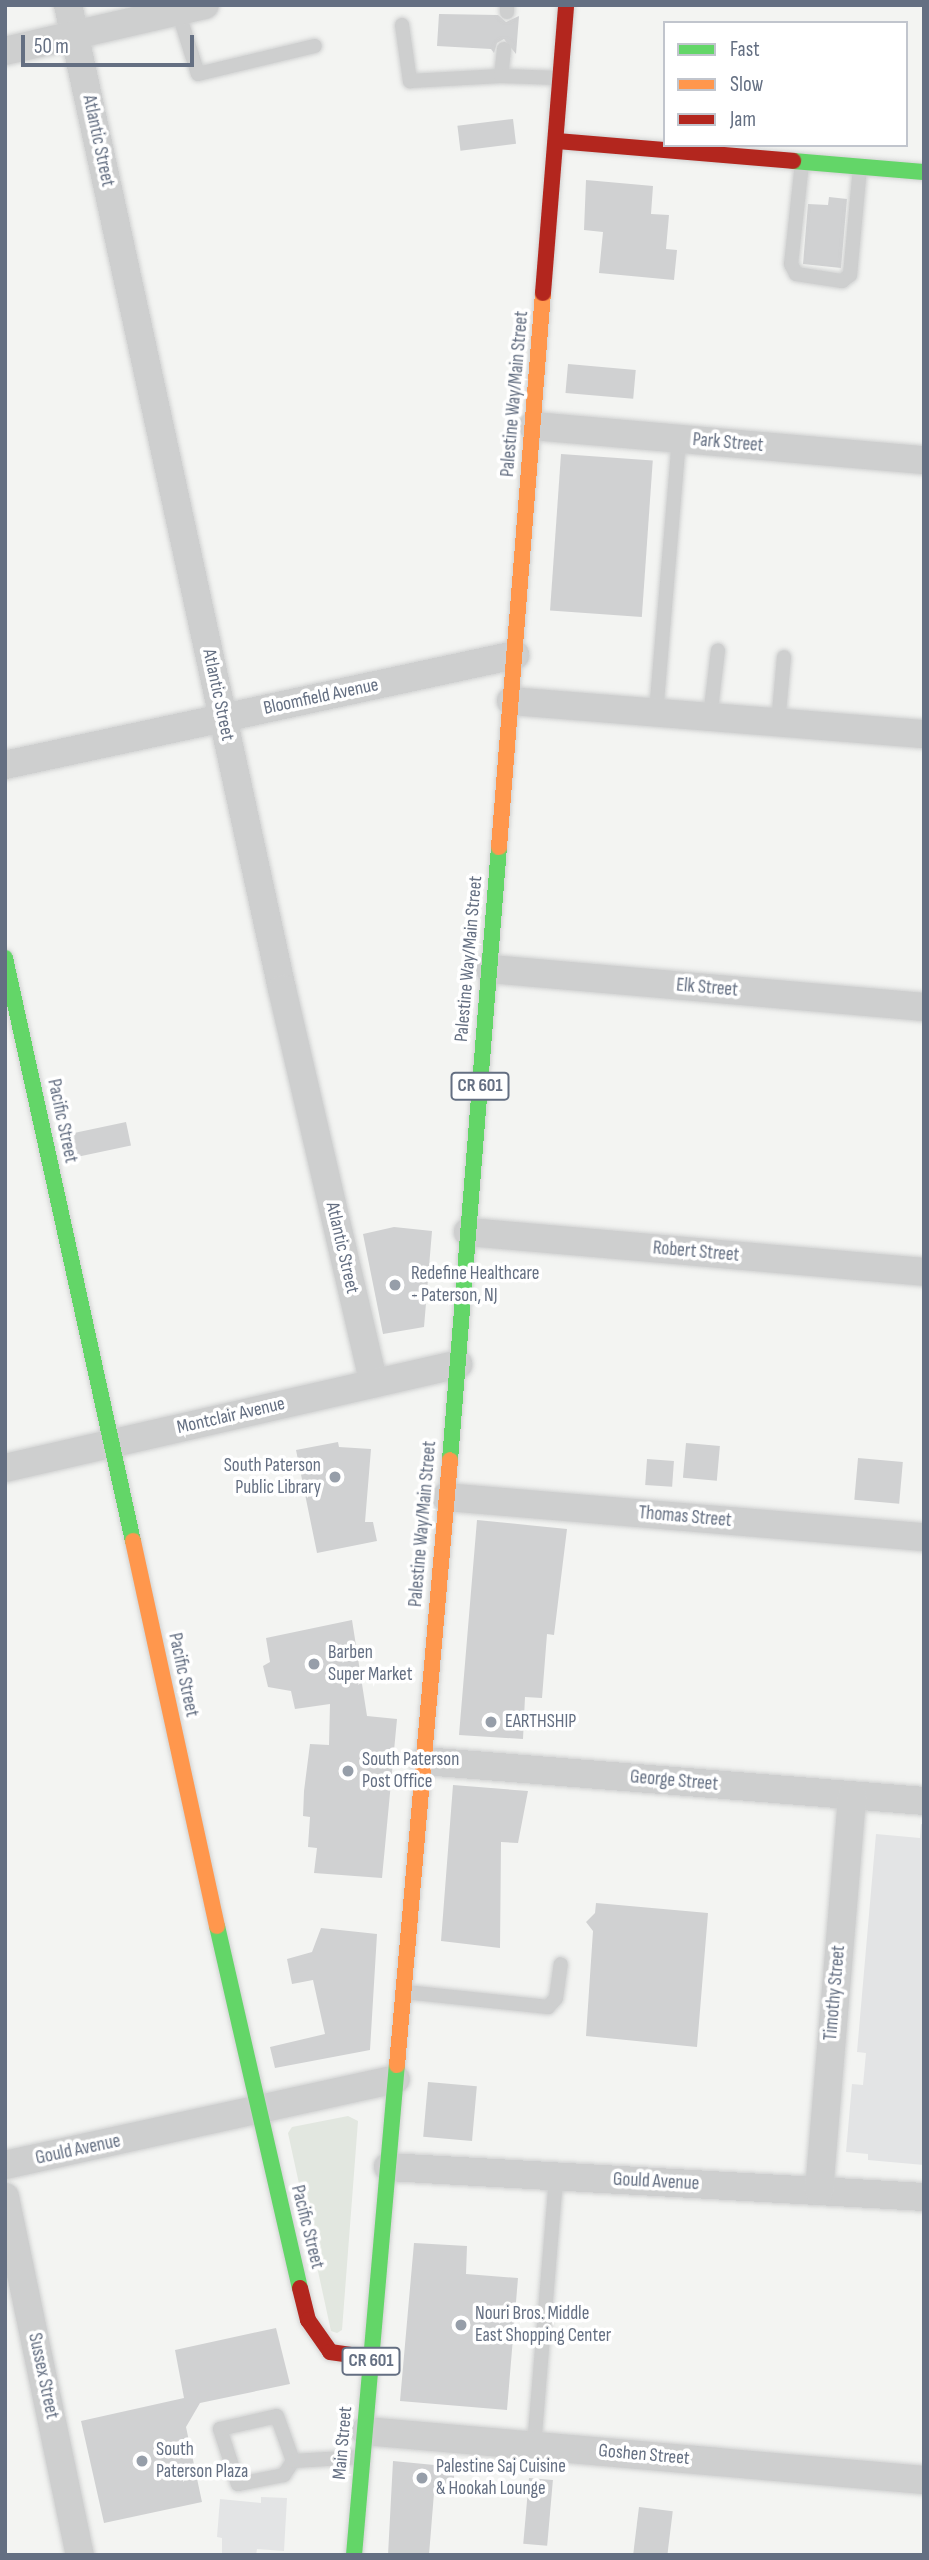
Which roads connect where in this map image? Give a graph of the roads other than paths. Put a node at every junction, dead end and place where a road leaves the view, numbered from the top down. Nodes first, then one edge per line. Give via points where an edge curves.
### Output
1 (68, 5) edge
2 (566, 5) edge
3 (191, 8) edge
4 (402, 25) dead end
5 (75, 35) junction
6 (315, 46) dead end
7 (504, 49) dead end
8 (5, 51) edge
9 (501, 76) junction
10 (561, 78) junction
11 (556, 141) junction
12 (802, 162) junction
13 (860, 167) junction
14 (924, 172) edge
15 (533, 426) junction
16 (679, 439) junction
17 (924, 460) edge
18 (718, 650) dead end
19 (514, 655) junction
20 (784, 657) dead end
21 (511, 701) junction
22 (656, 713) junction
23 (710, 717) junction
24 (223, 718) junction
25 (778, 723) junction
26 (924, 734) edge
27 (5, 765) edge
28 (5, 958) edge
29 (490, 969) junction
30 (924, 1007) edge
31 (468, 1233) junction
32 (924, 1272) edge
33 (458, 1364) junction
34 (374, 1383) junction
35 (111, 1444) junction
36 (5, 1468) edge
37 (446, 1497) junction
38 (924, 1537) edge
39 (424, 1761) junction
40 (852, 1796) junction
41 (924, 1801) edge
42 (561, 1964) dead end
43 (404, 1992) junction
44 (396, 2079) junction
45 (257, 2110) junction
46 (5, 2165) edge
47 (388, 2167) junction
48 (556, 2176) junction
49 (819, 2191) junction
50 (5, 2197) edge
51 (924, 2197) edge
52 (372, 2358) junction
53 (364, 2444) junction
54 (534, 2446) junction
55 (293, 2461) junction
56 (924, 2480) edge
57 (80, 2555) edge
58 (354, 2555) edge

1 - 5 street, Atlantic Street
2 - 10 main road, Palestine Way/Main Street / CR 601
3 - 5 street
3 - 6 lane via 198,74
4 - 9 lane via 410,81
5 - 8 street
5 - 24 street, Atlantic Street
7 - 9 lane
9 - 10 lane
10 - 11 main road, Palestine Way/Main Street / CR 601
11 - 12 main road
11 - 15 main road, Palestine Way/Main Street / CR 601
12 - 13 main road
12 - 13 lane via 791,264 796,274 842,281 850,275
13 - 14 main road
15 - 16 street, Park Street
15 - 19 main road, Palestine Way/Main Street / CR 601
16 - 17 street, Park Street
16 - 22 lane
18 - 23 lane
19 - 21 main road, Palestine Way/Main Street / CR 601
19 - 24 street, Bloomfield Avenue
20 - 25 lane
21 - 22 street
21 - 29 main road, Palestine Way/Main Street / CR 601
22 - 23 street
23 - 25 street
24 - 27 street, Bloomfield Avenue
24 - 34 street, Atlantic Street
25 - 26 street
28 - 35 main road, Pacific Street
29 - 30 street, Elk Street
29 - 31 main road, Palestine Way/Main Street / CR 601
31 - 32 street, Robert Street
31 - 33 main road, Palestine Way/Main Street / CR 601
33 - 34 street, Montclair Avenue
33 - 37 main road, Palestine Way/Main Street / CR 601
34 - 35 street, Montclair Avenue
35 - 36 street, Montclair Avenue
35 - 45 main road, Pacific Street
37 - 38 street, Thomas Street
37 - 39 main road, Palestine Way/Main Street / CR 601
39 - 40 street, George Street
39 - 43 main road, Palestine Way/Main Street / CR 601
40 - 41 street, George Street
40 - 49 street, Timothy Street
42 - 43 lane via 556,1998 548,2007
43 - 44 main road, Palestine Way/Main Street / CR 601
44 - 45 street, Gould Avenue
44 - 47 main road, Palestine Way/Main Street / CR 601
45 - 46 street, Gould Avenue
45 - 52 main road, Pacific Street via 308,2320 330,2352
47 - 48 street, Gould Avenue
47 - 52 main road, Main Street / CR 601
48 - 49 street, Gould Avenue
48 - 54 lane
49 - 51 street, Gould Avenue
50 - 57 street, Sussex Street
52 - 53 main road, Main Street / CR 601
53 - 54 street, Goshen Street
53 - 55 lane
53 - 58 main road, Main Street / CR 601
54 - 56 street, Goshen Street
55 - 55 lane via 278,2416 220,2430 238,2484 284,2475

